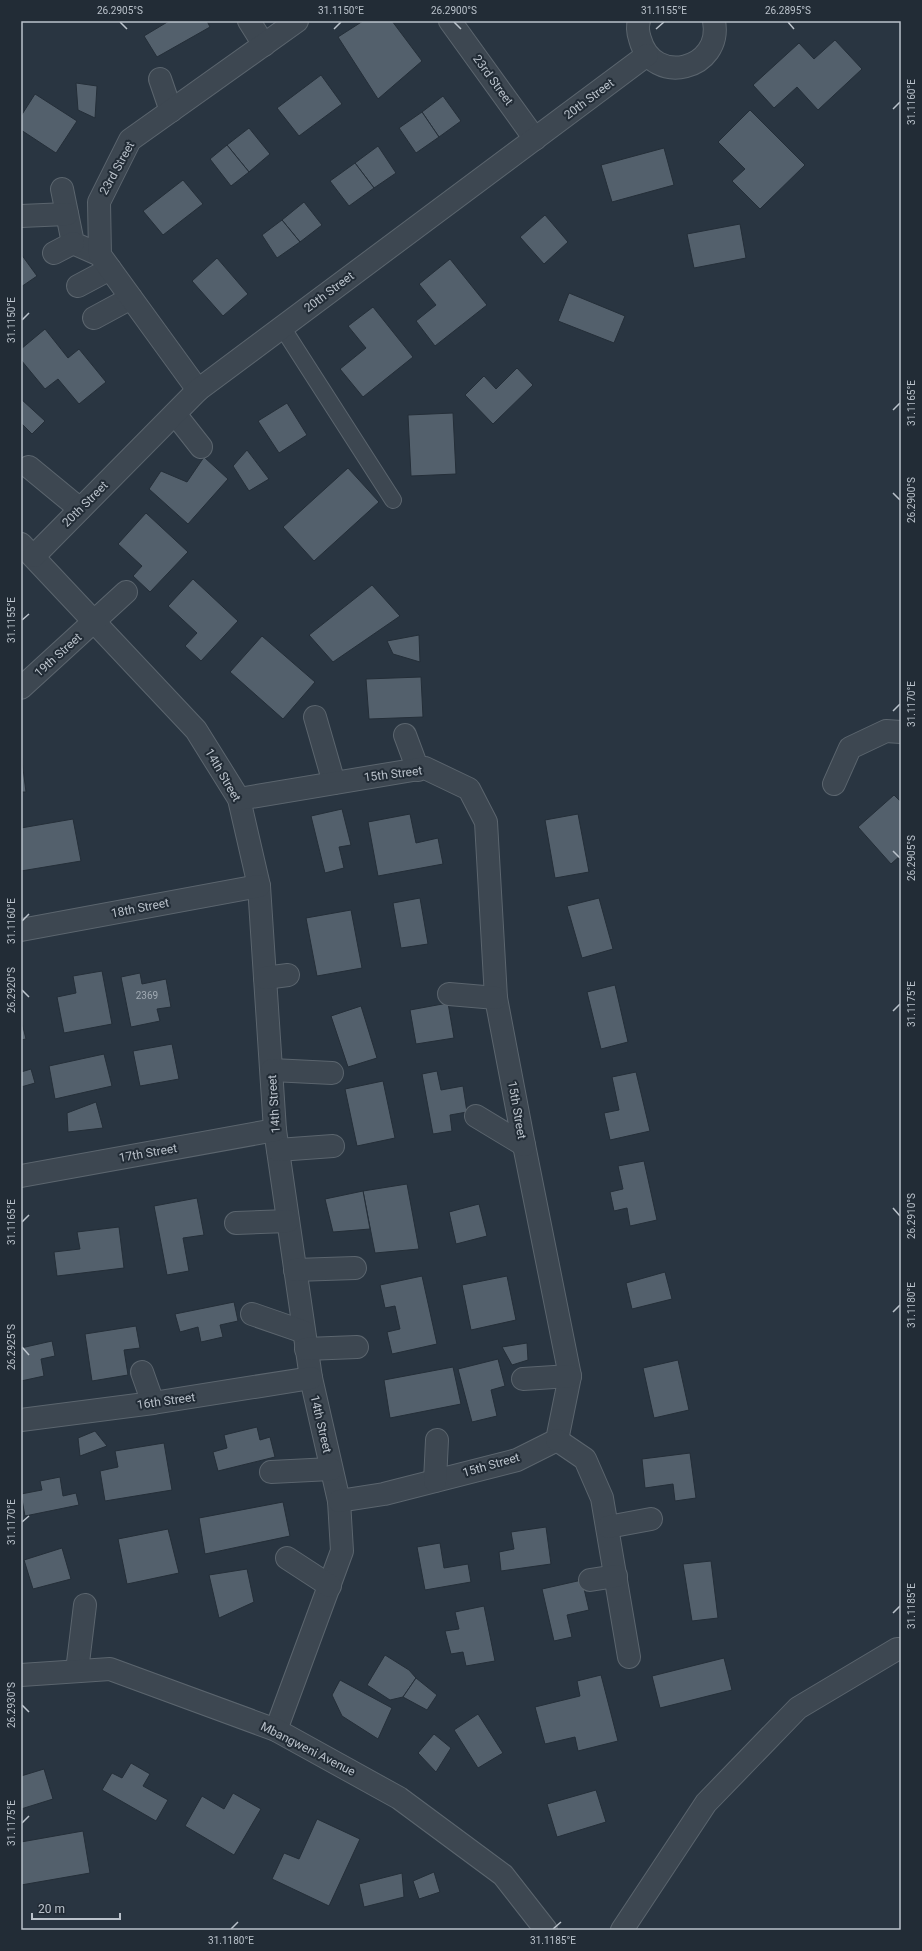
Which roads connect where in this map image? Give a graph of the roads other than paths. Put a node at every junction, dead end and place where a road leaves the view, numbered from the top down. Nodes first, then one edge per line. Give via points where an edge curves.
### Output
1 (248, 21) edge
2 (297, 21) edge
3 (450, 21) edge
4 (639, 21) edge
5 (714, 21) edge
6 (264, 45) junction
7 (647, 55) junction
8 (160, 79) dead end
9 (171, 111) junction
10 (535, 139) junction
11 (62, 189) dead end
12 (68, 214) junction
13 (21, 216) edge
14 (73, 243) junction
15 (54, 253) dead end
16 (105, 262) junction
17 (78, 286) dead end
18 (131, 298) junction
19 (94, 318) dead end
20 (282, 327) junction
21 (198, 390) junction
22 (175, 414) junction
23 (201, 447) dead end
24 (29, 467) dead end
25 (393, 500) dead end
26 (80, 509) junction
27 (27, 550) edge
28 (126, 592) dead end
29 (95, 622) junction
30 (21, 688) edge
31 (315, 717) dead end
32 (901, 732) edge
33 (405, 735) dead end
34 (418, 770) junction
35 (334, 783) junction
36 (834, 784) dead end
37 (239, 799) junction
38 (259, 886) junction
39 (21, 930) edge
40 (288, 975) dead end
41 (265, 978) junction
42 (449, 994) dead end
43 (496, 998) junction
44 (272, 1070) junction
45 (332, 1073) dead end
46 (476, 1116) dead end
47 (276, 1140) junction
48 (333, 1146) dead end
49 (524, 1146) junction
50 (22, 1180) edge
51 (288, 1221) junction
52 (236, 1222) dead end
53 (355, 1268) dead end
54 (295, 1270) junction
55 (252, 1314) dead end
56 (305, 1340) junction
57 (357, 1347) dead end
58 (142, 1372) dead end
59 (570, 1376) junction
60 (311, 1378) junction
61 (523, 1379) dead end
62 (153, 1403) junction
63 (22, 1418) edge
64 (437, 1440) dead end
65 (557, 1440) junction
66 (331, 1469) junction
67 (271, 1472) dead end
68 (434, 1481) junction
69 (339, 1502) junction
70 (651, 1519) dead end
71 (608, 1527) junction
72 (287, 1558) dead end
73 (616, 1576) junction
74 (590, 1580) dead end
75 (330, 1586) junction
76 (85, 1605) dead end
77 (901, 1649) edge
78 (629, 1657) dead end
79 (77, 1671) junction
80 (21, 1675) edge
81 (276, 1730) junction
82 (542, 1928) edge
83 (622, 1930) edge

1 - 6 street
2 - 6 street, 23rd Street
3 - 10 street, 23rd Street
4 - 7 street via 638,33
5 - 7 street via 712,44 705,56 694,64 674,68 658,63
6 - 9 street, 23rd Street
7 - 10 street, 20th Street
8 - 9 street
9 - 16 street, 23rd Street via 130,140 99,202
10 - 20 street, 20th Street
11 - 12 street
12 - 13 street
12 - 14 street
14 - 15 street
14 - 16 street
16 - 17 street
16 - 18 street
18 - 19 street
18 - 21 street
20 - 21 street, 20th Street
20 - 25 lane
21 - 22 street, 20th Street
22 - 23 street
22 - 26 street, 20th Street
24 - 26 street
26 - 27 street, 20th Street
27 - 29 street, 14th Street
28 - 29 street, 19th Street
29 - 30 street, 19th Street
29 - 37 street, 14th Street via 196,730
31 - 35 street
32 - 36 street via 886,731 850,748
33 - 34 street
34 - 35 street, 15th Street
34 - 43 street, 15th Street via 425,768 469,789 486,822
35 - 37 street, 15th Street
37 - 38 street, 14th Street
38 - 39 street, 18th Street
38 - 41 street, 14th Street
40 - 41 street
41 - 44 street, 14th Street
42 - 43 street
43 - 49 street, 15th Street
44 - 45 street
44 - 47 street, 14th Street
46 - 49 street
47 - 48 street, 17th Street
47 - 50 street, 17th Street
47 - 51 street, 14th Street
49 - 59 street, 15th Street
51 - 52 street
51 - 54 street, 14th Street
53 - 54 street
54 - 56 street, 14th Street
55 - 56 street
56 - 57 street
56 - 60 street, 14th Street
58 - 62 street
59 - 61 street
59 - 65 street, 15th Street
60 - 62 street, 16th Street
60 - 66 street, 14th Street
62 - 63 street, 16th Street
64 - 68 street
65 - 68 street, 15th Street via 517,1460
65 - 71 street via 585,1459 602,1498
66 - 67 street
66 - 69 street, 14th Street
68 - 69 street, 15th Street
69 - 75 street, 14th Street via 342,1551
70 - 71 street
71 - 73 street
72 - 75 street
73 - 74 street
73 - 78 street
75 - 81 street, 14th Street
76 - 79 street
77 - 83 street via 798,1708 706,1803
79 - 80 street, Mbangweni Avenue
79 - 81 street, Mbangweni Avenue via 110,1669
81 - 82 street, Mbangweni Avenue via 399,1798 503,1875

